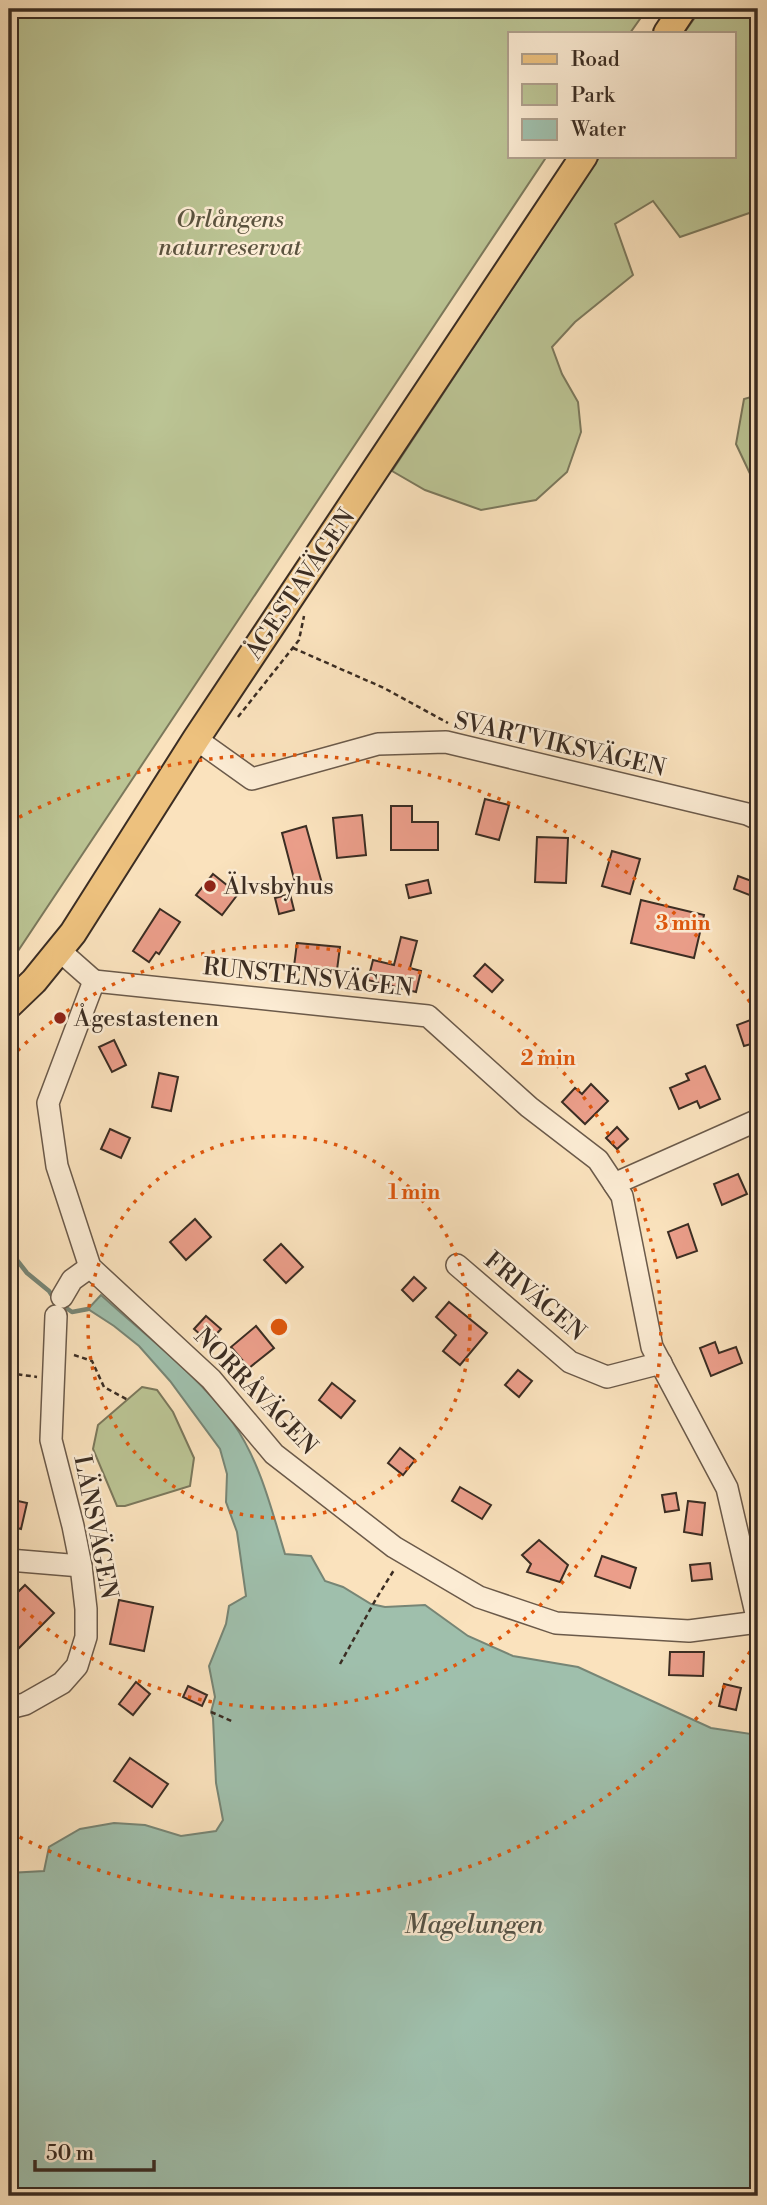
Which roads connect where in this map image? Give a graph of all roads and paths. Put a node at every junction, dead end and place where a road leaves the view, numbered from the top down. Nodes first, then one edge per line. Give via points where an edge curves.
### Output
1 (684, 9) edge
2 (668, 32) edge
3 (583, 158) edge
4 (293, 649) dead end
5 (449, 724) dead end
6 (196, 739) junction
7 (758, 819) edge
8 (60, 951) junction
9 (94, 981) junction
10 (9, 1005) edge
11 (758, 1120) edge
12 (614, 1184) junction
13 (457, 1265) dead end
14 (90, 1267) junction
15 (54, 1349) junction
16 (661, 1363) junction
17 (9, 1373) edge
18 (54, 1380) junction
19 (128, 1400) dead end
20 (9, 1560) edge
21 (80, 1566) junction
22 (390, 1577) dead end
23 (758, 1622) edge
24 (340, 1664) dead end
25 (9, 1708) edge
26 (211, 1712) dead end
27 (234, 1722) dead end

1 - 2 main road
3 - 6 main road, ÅGESTAVÄGEN
4 - 5 path via 384,688
6 - 7 street, SVARTVIKSVÄGEN via 252,779 378,744 446,742
6 - 8 main road, ÅGESTAVÄGEN
8 - 9 street
8 - 10 main road, ÅGESTAVÄGEN
9 - 12 street, RUNSTENSVÄGEN via 428,1016 529,1107 598,1160
9 - 14 street, NORRÅVÄGEN via 48,1103 57,1166
11 - 12 street
12 - 16 street, RUNSTENSVÄGEN via 622,1195 652,1347
13 - 16 street, FRIVÄGEN via 570,1362 607,1377
14 - 15 street, LÄNSVÄGEN via 72,1280 59,1307
14 - 23 street, NORRÅVÄGEN via 211,1379 274,1454 394,1547 479,1597 556,1623 689,1631
15 - 18 street, LÄNSVÄGEN
15 - 19 path via 92,1361 104,1387
16 - 23 street, RUNSTENSVÄGEN via 727,1488
17 - 18 path
18 - 21 street, LÄNSVÄGEN via 51,1440
20 - 21 street
21 - 25 street, LÄNSVÄGEN via 86,1637 77,1666 62,1683
22 - 24 path
26 - 27 path

